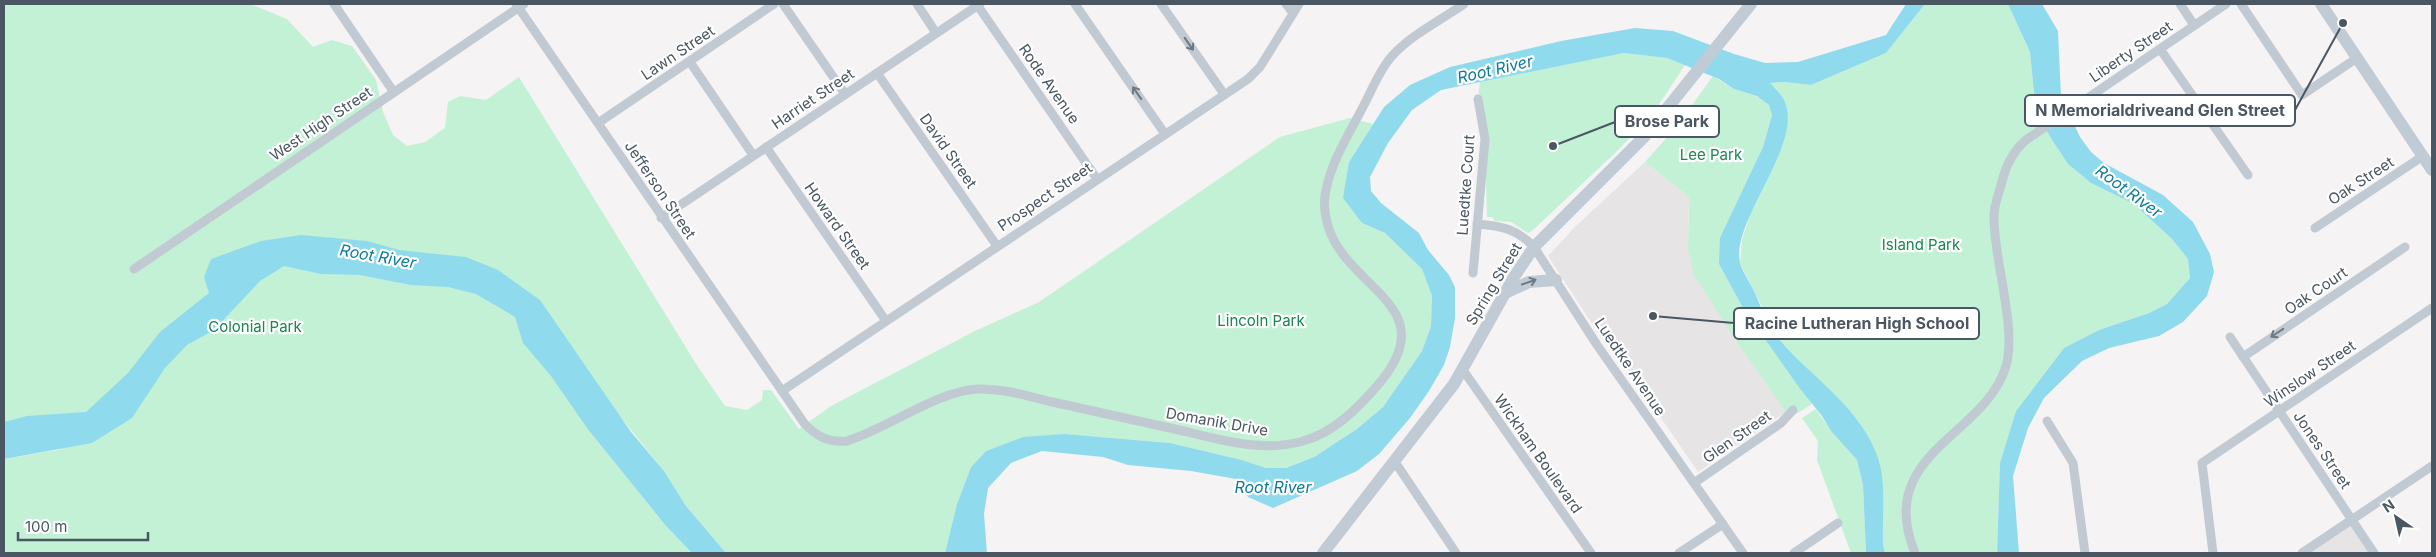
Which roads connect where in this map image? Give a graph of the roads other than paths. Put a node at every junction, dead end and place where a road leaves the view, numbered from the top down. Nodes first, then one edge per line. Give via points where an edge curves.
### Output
1 (334, 4) edge
2 (774, 4) edge
3 (783, 4) edge
4 (917, 4) edge
5 (1075, 4) edge
6 (1161, 4) edge
7 (1286, 4) edge
8 (1299, 4) edge
9 (1464, 4) edge
10 (1750, 4) edge
11 (2180, 4) edge
12 (2226, 4) edge
13 (2241, 4) edge
14 (2321, 4) edge
15 (519, 5) edge
16 (979, 5) edge
17 (1293, 13) junction
18 (2194, 25) junction
19 (936, 33) junction
20 (2160, 49) junction
21 (2357, 58) junction
22 (690, 62) junction
23 (878, 73) junction
24 (393, 91) junction
25 (845, 94) junction
26 (1224, 94) junction
27 (1478, 99) dead end
28 (598, 123) junction
29 (1165, 134) junction
30 (766, 147) junction
31 (753, 155) junction
32 (2423, 156) junction
33 (2432, 170) edge
34 (2248, 175) dead end
35 (1097, 179) junction
36 (661, 218) junction
37 (1477, 224) junction
38 (2315, 228) dead end
39 (997, 246) junction
40 (1534, 247) junction
41 (2405, 247) dead end
42 (134, 269) dead end
43 (1473, 273) dead end
44 (1556, 280) junction
45 (1505, 293) junction
46 (2432, 308) edge
47 (886, 321) junction
48 (2230, 337) dead end
49 (2242, 357) junction
50 (1463, 370) junction
51 (782, 391) junction
52 (1793, 410) dead end
53 (2279, 411) junction
54 (2047, 421) dead end
55 (1395, 462) junction
56 (2432, 466) edge
57 (1694, 483) junction
58 (2352, 520) junction
59 (1838, 523) dead end
60 (1723, 524) junction
61 (1323, 553) edge
62 (1456, 553) edge
63 (1591, 553) edge
64 (1679, 553) edge
65 (1743, 553) edge
66 (1794, 553) edge
67 (1915, 553) edge
68 (2085, 553) edge
69 (2213, 553) edge
70 (2302, 553) edge
71 (2374, 553) edge

1 - 24 street
2 - 22 street, Lawn Street
3 - 25 street
4 - 19 street
29 -> 5 street
6 -> 26 street
7 - 17 street
8 - 17 street, Prospect Street
9 - 51 street, Domanik Drive via 1403,46 1385,64 1328,182 1324,208 1333,240 1343,255 1390,303 1398,316 1401,335 1398,354 1390,370 1362,403 1325,432 1304,441 1264,446 1018,392 984,389 954,394 855,438 833,441 810,430
10 - 40 main road, Spring Street via 1730,33 1632,151
11 - 18 street
12 - 18 street, Liberty Street
13 - 21 street via 2302,95
14 - 21 main road
15 - 24 street, West High Street
15 - 28 street, Jefferson Street
16 - 19 street, Harriet Street
16 - 35 street, Rode Avenue
17 - 26 street, Prospect Street via 1260,67
18 - 20 street, Liberty Street
19 - 23 street, Harriet Street
20 - 34 street
20 - 67 street, Liberty Street via 2032,136 2018,147 2008,164 1994,216 2008,332 2006,366 1986,400 1928,458 1911,486 1906,516 1908,536
21 - 32 main road
22 - 28 street, Lawn Street
22 - 31 street
23 - 25 street, Harriet Street
23 - 39 street, David Street
24 - 42 street, West High Street
25 - 30 street, Harriet Street
26 - 29 street, Prospect Street
27 - 37 street, Luedtke Court via 1485,139
28 - 36 street, Jefferson Street
29 - 35 street, Prospect Street
30 - 31 street, Harriet Street
30 - 47 street, Howard Street
31 - 36 street, Harriet Street
32 - 33 main road
32 - 38 street, Oak Street
35 - 39 street, Prospect Street
36 - 51 street, Jefferson Street
37 - 40 street, Luedtke Avenue via 1511,229
37 - 43 street, Luedtke Court
39 - 47 street, Prospect Street
40 - 44 street, Luedtke Avenue
40 - 45 main road, Spring Street
41 -> 49 street, Oak Court
45 -> 44 main road via 1529,282
44 - 57 street, Luedtke Avenue
45 - 50 main road, Spring Street
46 - 53 street, Winslow Street
47 - 51 street, Prospect Street
48 - 49 street, Jones Street
49 - 53 street, Jones Street
50 - 55 main road, Spring Street
50 - 63 street, Wickham Boulevard
52 - 57 street, Glen Street via 1781,423
53 - 58 street, Jones Street
53 - 69 street, Winslow Street via 2202,463
54 - 68 street via 2073,463
55 - 61 main road, Spring Street
55 - 62 street
56 - 58 street
57 - 60 street, Luedtke Avenue
58 - 70 street
58 - 71 street, Jones Street
59 - 66 street
60 - 64 street
60 - 65 street, Luedtke Avenue

